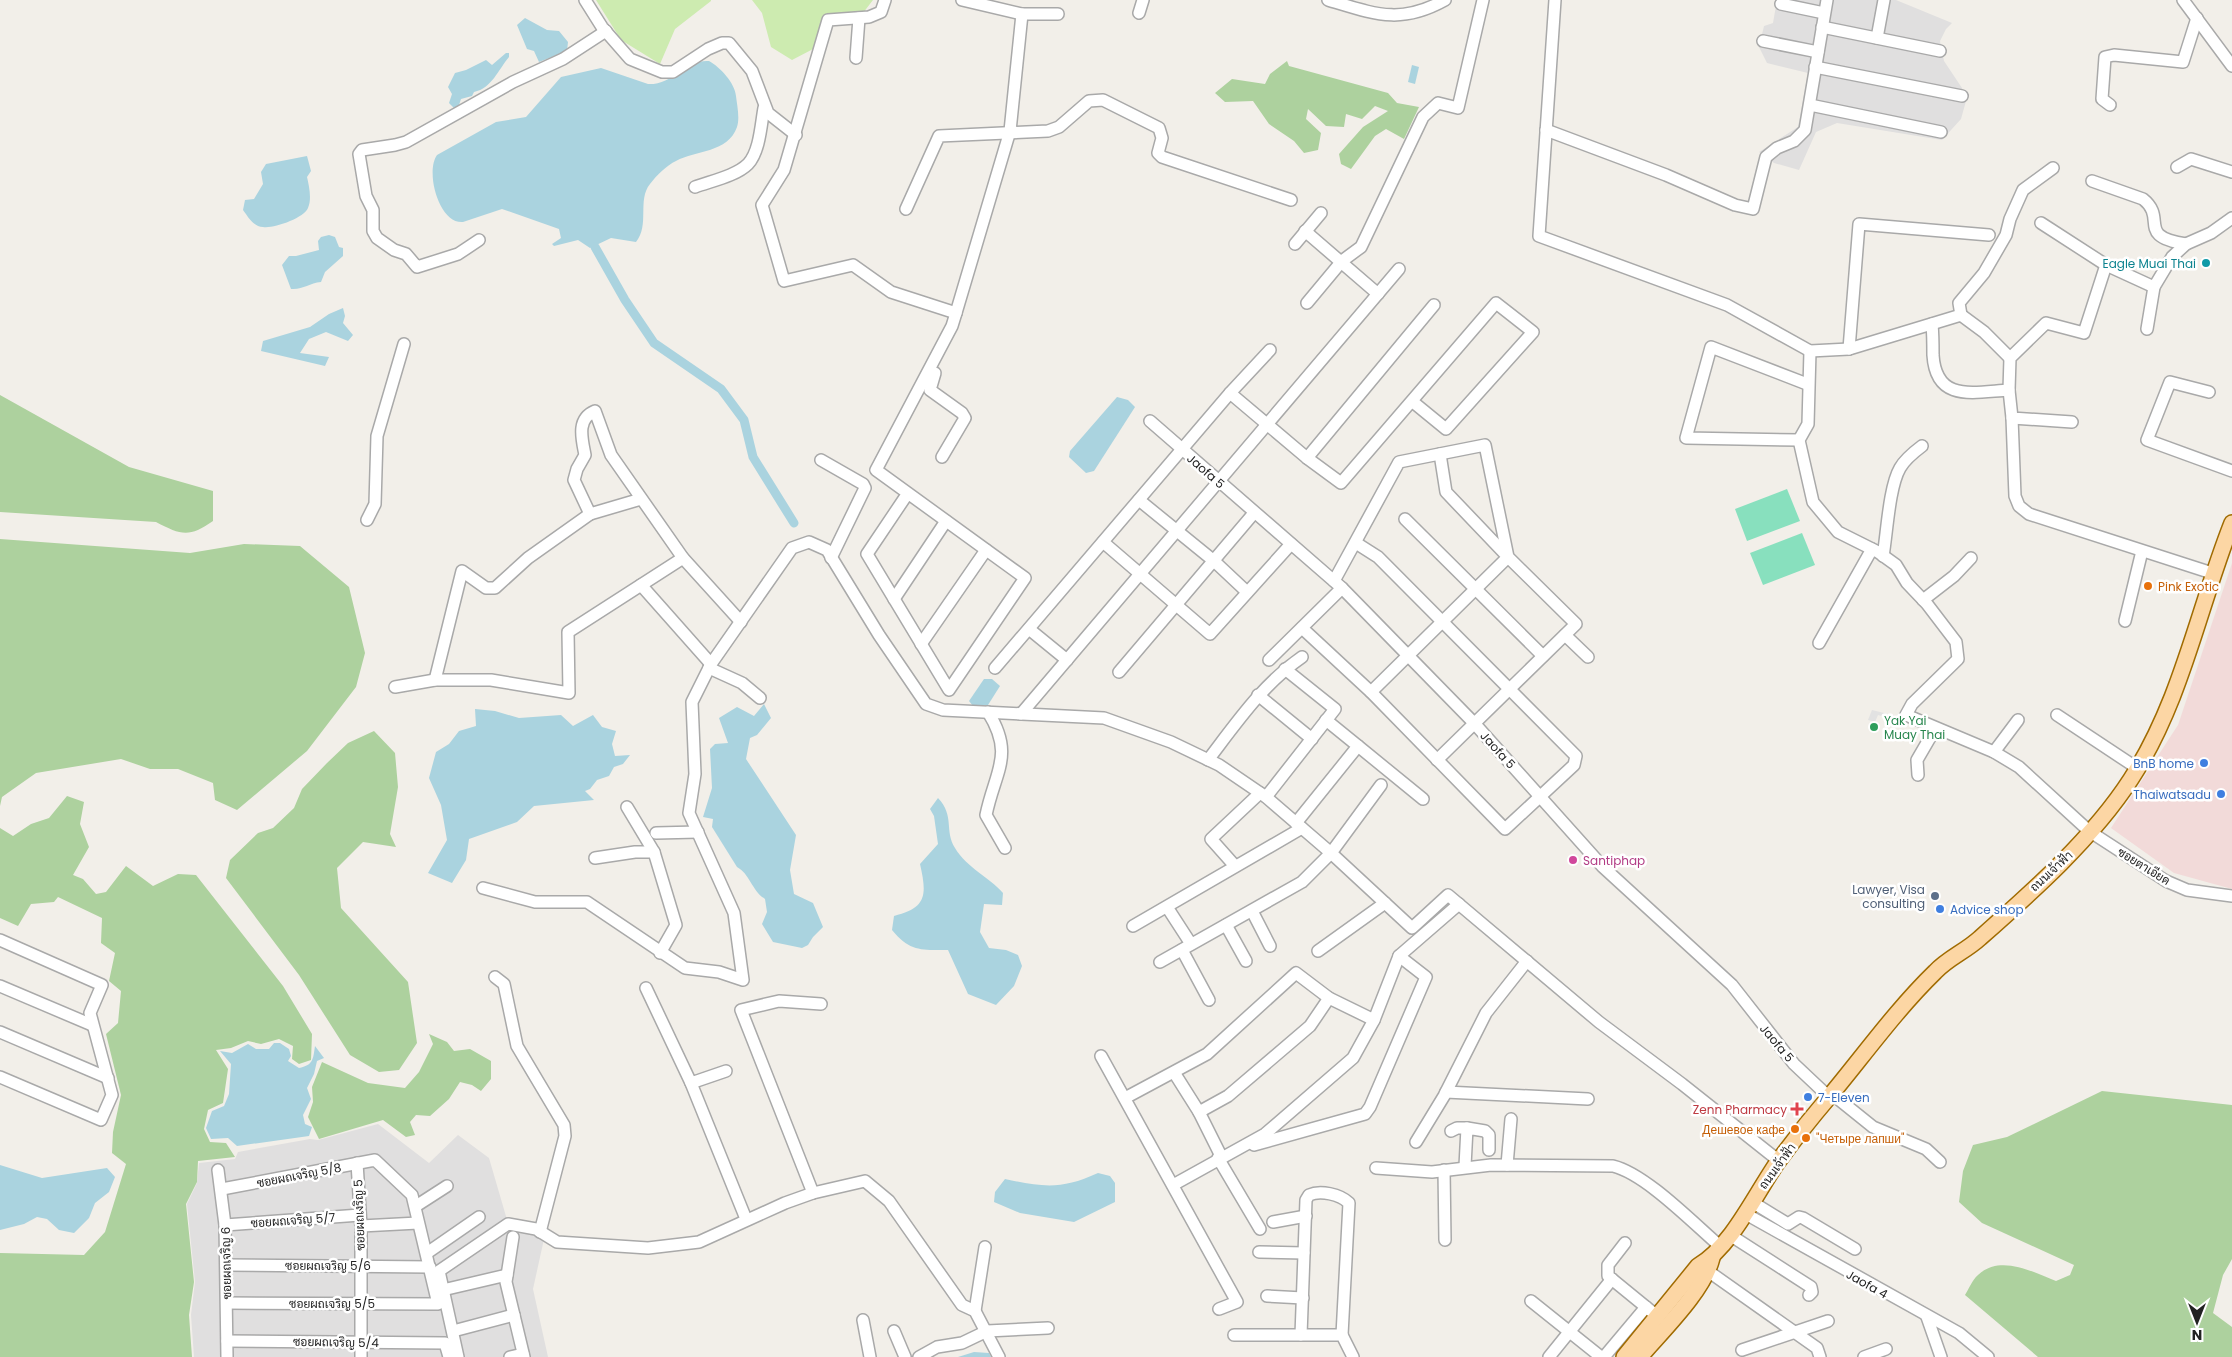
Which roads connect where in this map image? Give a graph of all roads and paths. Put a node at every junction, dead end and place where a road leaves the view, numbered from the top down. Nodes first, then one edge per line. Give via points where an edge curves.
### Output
1 (585, 0) edge
2 (885, 0) edge
3 (962, 0) edge
4 (1143, 0) edge
5 (1328, 0) edge
6 (1445, 0) edge
7 (1483, 0) edge
8 (1555, 0) edge
9 (1826, 0) edge
10 (1884, 0) edge
11 (2183, 0) edge
12 (1006, 4) edge
13 (1782, 4) dead end
14 (1139, 12) dead end
15 (1824, 12) junction
16 (1022, 14) junction
17 (1058, 14) dead end
18 (859, 18) junction
19 (2198, 18) junction
20 (1822, 27) junction
21 (606, 31) junction
22 (1877, 38) junction
23 (1763, 41) dead end
24 (1940, 51) dead end
25 (1818, 52) junction
26 (856, 58) dead end
27 (2232, 66) edge
28 (1815, 67) junction
29 (1962, 96) dead end
30 (1810, 105) junction
31 (2110, 105) dead end
32 (764, 108) junction
33 (1546, 130) junction
34 (1010, 132) junction
35 (1941, 132) dead end
36 (796, 135) junction
37 (2177, 167) dead end
38 (2053, 168) dead end
39 (2232, 172) edge
40 (2092, 181) dead end
41 (695, 187) dead end
42 (1291, 200) dead end
43 (906, 208) dead end
44 (1321, 213) dead end
45 (2232, 218) edge
46 (2041, 223) dead end
47 (1305, 231) junction
48 (1990, 235) dead end
49 (479, 240) dead end
50 (1295, 244) dead end
51 (2186, 244) junction
52 (1342, 261) junction
53 (2106, 265) junction
54 (1399, 269) dead end
55 (2154, 287) junction
56 (1378, 294) junction
57 (1307, 303) dead end
58 (1434, 305) dead end
59 (956, 313) junction
60 (1961, 315) junction
61 (1932, 324) junction
62 (952, 326) junction
63 (2147, 329) dead end
64 (404, 344) dead end
65 (1850, 349) junction
66 (1270, 350) dead end
67 (1810, 351) junction
68 (2010, 358) junction
69 (1807, 384) junction
70 (2009, 390) junction
71 (2209, 392) dead end
72 (1230, 393) junction
73 (1412, 402) junction
74 (2012, 418) junction
75 (1150, 421) dead end
76 (2072, 422) dead end
77 (1267, 425) junction
78 (1799, 440) junction
79 (1922, 446) dead end
80 (1182, 450) junction
81 (1440, 454) junction
82 (942, 457) dead end
83 (1307, 458) junction
84 (821, 460) dead end
85 (2232, 471) edge
86 (1217, 481) junction
87 (908, 493) junction
88 (642, 499) junction
89 (1139, 500) junction
90 (1254, 513) junction
91 (590, 514) junction
92 (1405, 519) dead end
93 (367, 520) dead end
94 (946, 521) junction
95 (2232, 523) edge
96 (1176, 530) junction
97 (1103, 542) junction
98 (1356, 543) junction
99 (1291, 544) junction
100 (1872, 549) junction
101 (986, 550) junction
102 (2142, 551) junction
103 (1883, 556) junction
104 (1508, 557) junction
105 (683, 558) junction
106 (831, 558) junction
107 (1971, 558) dead end
108 (1214, 561) junction
109 (1140, 573) junction
110 (2212, 574) junction
111 (1338, 584) junction
112 (641, 585) junction
113 (1475, 588) junction
114 (1247, 592) junction
115 (894, 599) junction
116 (1923, 600) junction
117 (1176, 604) junction
118 (1442, 620) junction
119 (2125, 621) dead end
120 (741, 622) junction
121 (1302, 628) junction
122 (1029, 629) junction
123 (1565, 634) junction
124 (1819, 643) dead end
125 (921, 644) junction
126 (1408, 654) junction
127 (1543, 656) junction
128 (1302, 657) dead end
129 (1588, 657) dead end
130 (1067, 660) junction
131 (1269, 660) dead end
132 (710, 666) junction
133 (995, 668) dead end
134 (1285, 669) junction
135 (1119, 672) dead end
136 (435, 680) junction
137 (395, 687) dead end
138 (1510, 688) junction
139 (1371, 692) junction
140 (1258, 695) junction
141 (760, 698) dead end
142 (988, 712) junction
143 (1021, 714) junction
144 (2057, 715) dead end
145 (1326, 720) junction
146 (2018, 720) dead end
147 (1474, 723) junction
148 (1935, 729) junction
149 (1312, 739) junction
150 (1358, 746) junction
151 (1994, 752) junction
152 (1208, 760) junction
153 (1437, 760) junction
154 (2137, 768) junction
155 (1918, 775) dead end
156 (1381, 785) dead end
157 (1263, 795) junction
158 (1539, 796) junction
159 (1423, 799) dead end
160 (627, 807) dead end
161 (1299, 825) junction
162 (2089, 831) junction
163 (698, 832) junction
164 (656, 833) dead end
165 (1005, 848) dead end
166 (654, 852) junction
167 (1331, 853) junction
168 (595, 858) dead end
169 (1235, 866) junction
170 (483, 888) dead end
171 (2232, 896) edge
172 (1385, 903) junction
173 (1459, 904) junction
174 (1167, 907) junction
175 (1252, 911) junction
176 (1226, 925) junction
177 (1132, 926) dead end
178 (0, 940) edge
179 (1270, 946) dead end
180 (1187, 947) junction
181 (1318, 951) dead end
182 (660, 952) junction
183 (1399, 956) junction
184 (1246, 961) dead end
185 (1527, 961) junction
186 (1160, 962) dead end
187 (495, 977) dead end
188 (0, 986) edge
189 (646, 988) dead end
190 (1329, 998) junction
191 (1209, 1000) dead end
192 (821, 1004) dead end
193 (1374, 1020) junction
194 (92, 1025) junction
195 (0, 1032) edge
196 (1101, 1056) dead end
197 (726, 1072) dead end
198 (1175, 1074) junction
199 (0, 1077) edge
200 (108, 1078) junction
201 (691, 1083) junction
202 (1446, 1092) junction
203 (1830, 1095) junction
204 (1125, 1098) junction
205 (1588, 1099) dead end
206 (1199, 1112) junction
207 (1511, 1119) dead end
208 (1467, 1128) junction
209 (1451, 1131) dead end
210 (1416, 1142) dead end
211 (1236, 1150) junction
212 (1489, 1150) dead end
213 (1220, 1157) junction
214 (1779, 1161) junction
215 (1940, 1162) dead end
216 (357, 1164) junction
217 (1507, 1165) junction
218 (1465, 1166) junction
219 (1376, 1168) dead end
220 (218, 1170) dead end
221 (1444, 1170) junction
222 (1172, 1185) junction
223 (447, 1186) dead end
224 (222, 1189) junction
225 (813, 1193) junction
226 (416, 1206) junction
227 (1748, 1208) junction
228 (1306, 1216) junction
229 (479, 1217) dead end
230 (746, 1219) junction
231 (360, 1221) junction
232 (1273, 1222) dead end
233 (418, 1223) junction
234 (225, 1225) junction
235 (1260, 1229) dead end
236 (540, 1232) junction
237 (1730, 1235) junction
238 (513, 1237) dead end
239 (1445, 1240) dead end
240 (1625, 1243) dead end
241 (985, 1247) dead end
242 (1856, 1249) dead end
243 (1259, 1252) dead end
244 (427, 1253) junction
245 (1304, 1253) junction
246 (1714, 1259) junction
247 (226, 1265) junction
248 (361, 1265) junction
249 (430, 1267) junction
250 (507, 1275) junction
251 (1612, 1280) junction
252 (447, 1289) dead end
253 (1809, 1295) dead end
254 (1266, 1296) dead end
255 (1303, 1298) junction
256 (1531, 1301) dead end
257 (227, 1303) junction
258 (362, 1303) junction
259 (1219, 1309) dead end
260 (975, 1311) junction
261 (1652, 1312) junction
262 (514, 1315) junction
263 (1927, 1317) junction
264 (863, 1320) dead end
265 (1828, 1320) dead end
266 (1048, 1328) dead end
267 (457, 1330) dead end
268 (894, 1331) dead end
269 (987, 1332) junction
270 (1570, 1332) junction
271 (1794, 1332) junction
272 (1234, 1335) dead end
273 (1342, 1335) junction
274 (1301, 1336) junction
275 (227, 1341) junction
276 (362, 1342) junction
277 (1886, 1349) dead end
278 (1742, 1350) dead end
279 (524, 1355) edge
280 (227, 1357) edge
281 (361, 1357) edge
282 (449, 1357) edge
283 (458, 1357) edge
284 (510, 1357) edge
285 (870, 1357) edge
286 (905, 1357) edge
287 (919, 1357) edge
288 (999, 1357) edge
289 (1353, 1357) edge
290 (1549, 1357) edge
291 (1602, 1357) edge
292 (1624, 1357) edge
293 (1640, 1357) edge
294 (1820, 1357) edge
295 (1864, 1357) edge
296 (1941, 1357) edge
297 (1988, 1357) edge

1 - 21 street
2 - 18 street via 881,12
3 - 12 street
4 - 14 street
5 - 6 street via 1390,16 1408,16
7 - 52 street via 1458,108 1438,104 1423,118 1362,247
8 - 33 street
9 - 15 street
10 - 22 street
11 - 19 street
12 - 16 street
13 - 15 street
15 - 20 street
16 - 17 street
16 - 34 street
18 - 26 street
18 - 36 street via 828,20
19 - 27 street
19 - 31 street via 2183,62 2114,54 2105,57 2102,99
20 - 22 street
20 - 25 street
21 - 32 street via 630,59 667,73 708,49 730,43 752,71
21 - 49 street via 563,59 513,82 406,142 362,150 358,154 366,196 373,210 373,231 377,238 394,250 406,254 417,267 458,254
22 - 24 street
23 - 25 street
25 - 28 street
28 - 29 street
28 - 30 street
30 - 33 street via 1804,130 1794,141 1766,157 1752,208 1735,205
30 - 35 street
32 - 36 street
32 - 41 street via 756,149 749,163 741,170
33 - 67 street via 1540,236 1727,305
34 - 42 street via 1048,131 1059,127 1089,101 1103,100 1159,128 1162,138 1158,153 1162,157
34 - 43 street via 939,136
34 - 59 street
36 - 59 street via 784,170 762,205 784,281 854,265 892,292
37 - 39 street via 2191,159
38 - 60 street via 2023,190 2006,235 1984,272 1960,303
40 - 51 street via 2143,199 2152,211 2158,236
44 - 47 street
45 - 51 street via 2211,233
46 - 53 street
47 - 50 street
47 - 52 street
48 - 65 street via 1859,224
51 - 55 street via 2172,257
52 - 56 street
52 - 57 street
53 - 55 street
53 - 68 street via 2084,333 2046,323
54 - 56 street
55 - 63 street
56 - 77 street
58 - 83 street
59 - 62 street
60 - 61 street
60 - 68 street
61 - 65 street
61 - 70 street via 1933,355 1942,384 1965,393
62 - 82 street via 954,337 929,388 965,418
62 - 87 street via 876,470
64 - 93 street via 377,436 375,504
65 - 67 street
66 - 72 street
67 - 69 street
68 - 70 street
69 - 78 street via 1808,424
69 - 78 street via 1711,347 1686,438
70 - 74 street
71 - 85 street via 2170,382 2147,440
72 - 77 street
72 - 80 street
73 - 73 street via 1496,303 1533,332 1446,429
73 - 83 street via 1342,483
74 - 76 street
74 - 102 street via 2019,506 2028,514
75 - 80 street, Jaofa 5
77 - 83 street
77 - 86 street
78 - 100 street via 1813,502 1838,532
79 - 103 street via 1900,468 1895,482
80 - 86 street, Jaofa 5
80 - 89 street
81 - 98 street via 1399,462
81 - 104 street via 1446,492
81 - 104 street via 1485,444
84 - 106 street via 865,488
86 - 90 street, Jaofa 5
86 - 96 street
87 - 94 street
87 - 115 street via 867,554
88 - 91 street
88 - 91 street via 612,454 595,411 586,415 583,421 585,455 576,469 574,480
88 - 105 street
89 - 96 street
89 - 97 street
90 - 99 street, Jaofa 5
90 - 108 street
91 - 136 street via 528,558 495,588 486,588 462,571
92 - 113 street
94 - 101 street
94 - 115 street
95 - 110 main road, ถนนเจ้าฟ้า
96 - 108 street
96 - 109 street
97 - 109 street
97 - 122 street
98 - 111 street
98 - 118 street via 1378,557
99 - 111 street, Jaofa 5
99 - 114 street
100 - 103 street
100 - 124 street
101 - 125 street
101 - 125 street via 1025,578 949,690
102 - 110 street
102 - 119 street
103 - 116 street via 1896,565
104 - 113 street
104 - 123 street via 1576,624
105 - 112 street
105 - 120 street
106 - 120 street via 827,550 809,542 792,548
106 - 142 street via 926,704 943,710
107 - 116 street
108 - 114 street
108 - 117 street
109 - 117 street
109 - 130 street
110 - 154 main road, ถนนเจ้าฟ้า via 2192,645 2163,722
111 - 121 street
111 - 126 street, Jaofa 5
112 - 132 street
112 - 136 street via 568,632 569,693 491,680
113 - 118 street
113 - 127 street
114 - 117 street via 1210,634
115 - 125 street
116 - 148 street, ซอยตาเอียด via 1956,642 1958,658 1912,704 1906,715
117 - 135 street
118 - 126 street
118 - 138 street
120 - 132 street
121 - 131 street
121 - 139 street
122 - 130 street
122 - 133 street
123 - 127 street
123 - 129 street
126 - 139 street
126 - 147 street, Jaofa 5
127 - 138 street
128 - 134 street
130 - 143 street
132 - 141 street via 742,683
132 - 163 street via 692,702 695,774 689,813
134 - 140 street
134 - 145 street via 1335,709
136 - 137 street
138 - 147 street
138 - 158 street via 1576,756 1574,765
139 - 153 street
140 - 149 street
140 - 152 street
142 - 143 street
142 - 165 street via 997,726 1003,752 986,815
143 - 152 street via 1104,718 1172,742
144 - 154 street
145 - 149 street
145 - 150 street
146 - 151 street
147 - 153 street
147 - 158 street, Jaofa 5
148 - 151 street, ซอยตาเอียด
148 - 155 street via 1917,760
149 - 157 street
150 - 159 street
150 - 161 street
151 - 162 street, ซอยตาเอียด via 2020,767
152 - 157 street
153 - 158 street via 1505,829
154 - 162 main road, ถนนเจ้าฟ้า
156 - 167 street
157 - 161 street
157 - 169 street via 1211,839
158 - 203 street, Jaofa 5 via 1603,867 1732,985 1794,1064
160 - 166 street
161 - 167 street
161 - 169 street
162 - 171 street, ซอยตาเอียด via 2166,881 2187,890
162 - 203 main road, ถนนเจ้าฟ้า via 2065,859 1978,940 1936,970
163 - 164 street
163 - 182 street via 734,913 743,980 719,972 685,968
166 - 168 street
166 - 182 street via 676,925
167 - 172 street
167 - 175 street via 1302,882
169 - 174 street
170 - 182 street via 535,902 587,902
172 - 173 street via 1412,928 1448,895
172 - 181 street
173 - 183 street
173 - 185 street
174 - 177 street
174 - 180 street
175 - 176 street
175 - 179 street
176 - 180 street
176 - 184 street
178 - 194 street via 102,984 90,1013
180 - 186 street
180 - 191 street
183 - 193 street
183 - 211 street via 1426,977 1365,1114
185 - 202 street via 1486,1013
185 - 214 street via 1599,1022
187 - 236 street via 504,984 517,1046 564,1125 565,1136
188 - 194 street
189 - 201 street
190 - 193 street
190 - 198 street via 1296,973 1207,1054
190 - 206 street via 1310,1026 1228,1096
192 - 225 street via 779,1001 741,1010
193 - 211 street via 1353,1058 1265,1134
194 - 200 street
195 - 200 street
196 - 204 street
197 - 201 street
198 - 204 street
198 - 206 street
199 - 200 street via 100,1120 112,1095
201 - 230 street
202 - 205 street
202 - 210 street
203 - 214 main road, ถนนเจ้าฟ้า
203 - 215 street, Jaofa 5 via 1873,1127 1926,1149
204 - 222 street
206 - 213 street
207 - 217 street
208 - 209 street
208 - 212 street via 1485,1131
208 - 218 street
211 - 213 street
213 - 222 street
213 - 235 street
214 - 227 main road, ถนนเจ้าฟ้า
216 - 224 street, ซอยผถเจริญ 5/8
216 - 226 street, ซอยผถเจริญ 5/8 via 375,1160 412,1195
216 - 231 street, ซอยผถเงริญ 5
217 - 218 street
217 - 246 street via 1613,1166 1623,1169 1644,1182
218 - 221 street
219 - 221 street
220 - 224 street, ซอยผถเจริญ 6
221 - 239 street
222 - 259 street via 1238,1302
223 - 226 street
224 - 234 street, ซอยผถเจริญ 6
225 - 230 street
225 - 260 street via 865,1181 889,1201 962,1304
226 - 233 street
227 - 237 main road, ถนนเจ้าฟ้า
227 - 242 street via 1788,1224 1803,1218
227 - 263 street, Jaofa 4
228 - 232 street
228 - 245 street
228 - 273 street via 1306,1200 1312,1194 1322,1192 1348,1202
229 - 244 street
230 - 236 street via 699,1242 648,1248 557,1242
231 - 233 street, ซอยผถเจริญ 5/7
231 - 234 street, ซอยผถเจริญ 5/7
231 - 248 street, ซอยผถเงริญ 5
233 - 244 street
234 - 247 street, ซอยผถเจริญ 6
236 - 283 street via 508,1224 439,1271
237 - 246 main road, ถนนเจ้าฟ้า
237 - 253 street via 1811,1287
238 - 250 street
240 - 251 street via 1608,1265 1608,1276
241 - 260 street
243 - 245 street
244 - 249 street
245 - 255 street
246 - 261 main road, ถนนเจ้าฟ้า via 1698,1266
246 - 271 street
246 - 293 main road, ถนนเจ้าฟ้า via 1670,1324
247 - 248 street, ซอยผถเจริญ 5/6
247 - 257 street, ซอยผถเจริญ 6
248 - 249 street, ซอยผถเจริญ 5/6
248 - 258 street, ซอยผถเงริญ 5
249 - 258 street, ซอยผถเจริญ 5/5 via 438,1304
250 - 252 street
250 - 262 street
251 - 261 street
251 - 270 street
254 - 255 street
255 - 274 street
256 - 270 street
257 - 258 street, ซอยผถเจริญ 5/5
257 - 275 street, ซอยผถเจริญ 6
258 - 276 street, ซอยผถเงริญ 5
260 - 269 street
261 - 291 street
261 - 292 main road, ถนนเจ้าฟ้า
262 - 267 street
262 - 279 street
263 - 296 street
263 - 297 street, Jaofa 4 via 1959,1333
264 - 285 street
265 - 271 street
266 - 269 street
268 - 286 street
269 - 287 street via 962,1343 937,1346
269 - 288 street
270 - 290 street
270 - 291 street
271 - 278 street
271 - 294 street via 1817,1348
272 - 274 street
273 - 274 street
273 - 289 street
275 - 276 street, ซอยผถเจริญ 5/4
275 - 280 street, ซอยผถเจริญ 6
276 - 281 street, ซอยผถเงริญ 5
276 - 282 street, ซอยผถเจริญ 5/4 via 445,1343
277 - 295 street
279 - 284 street

